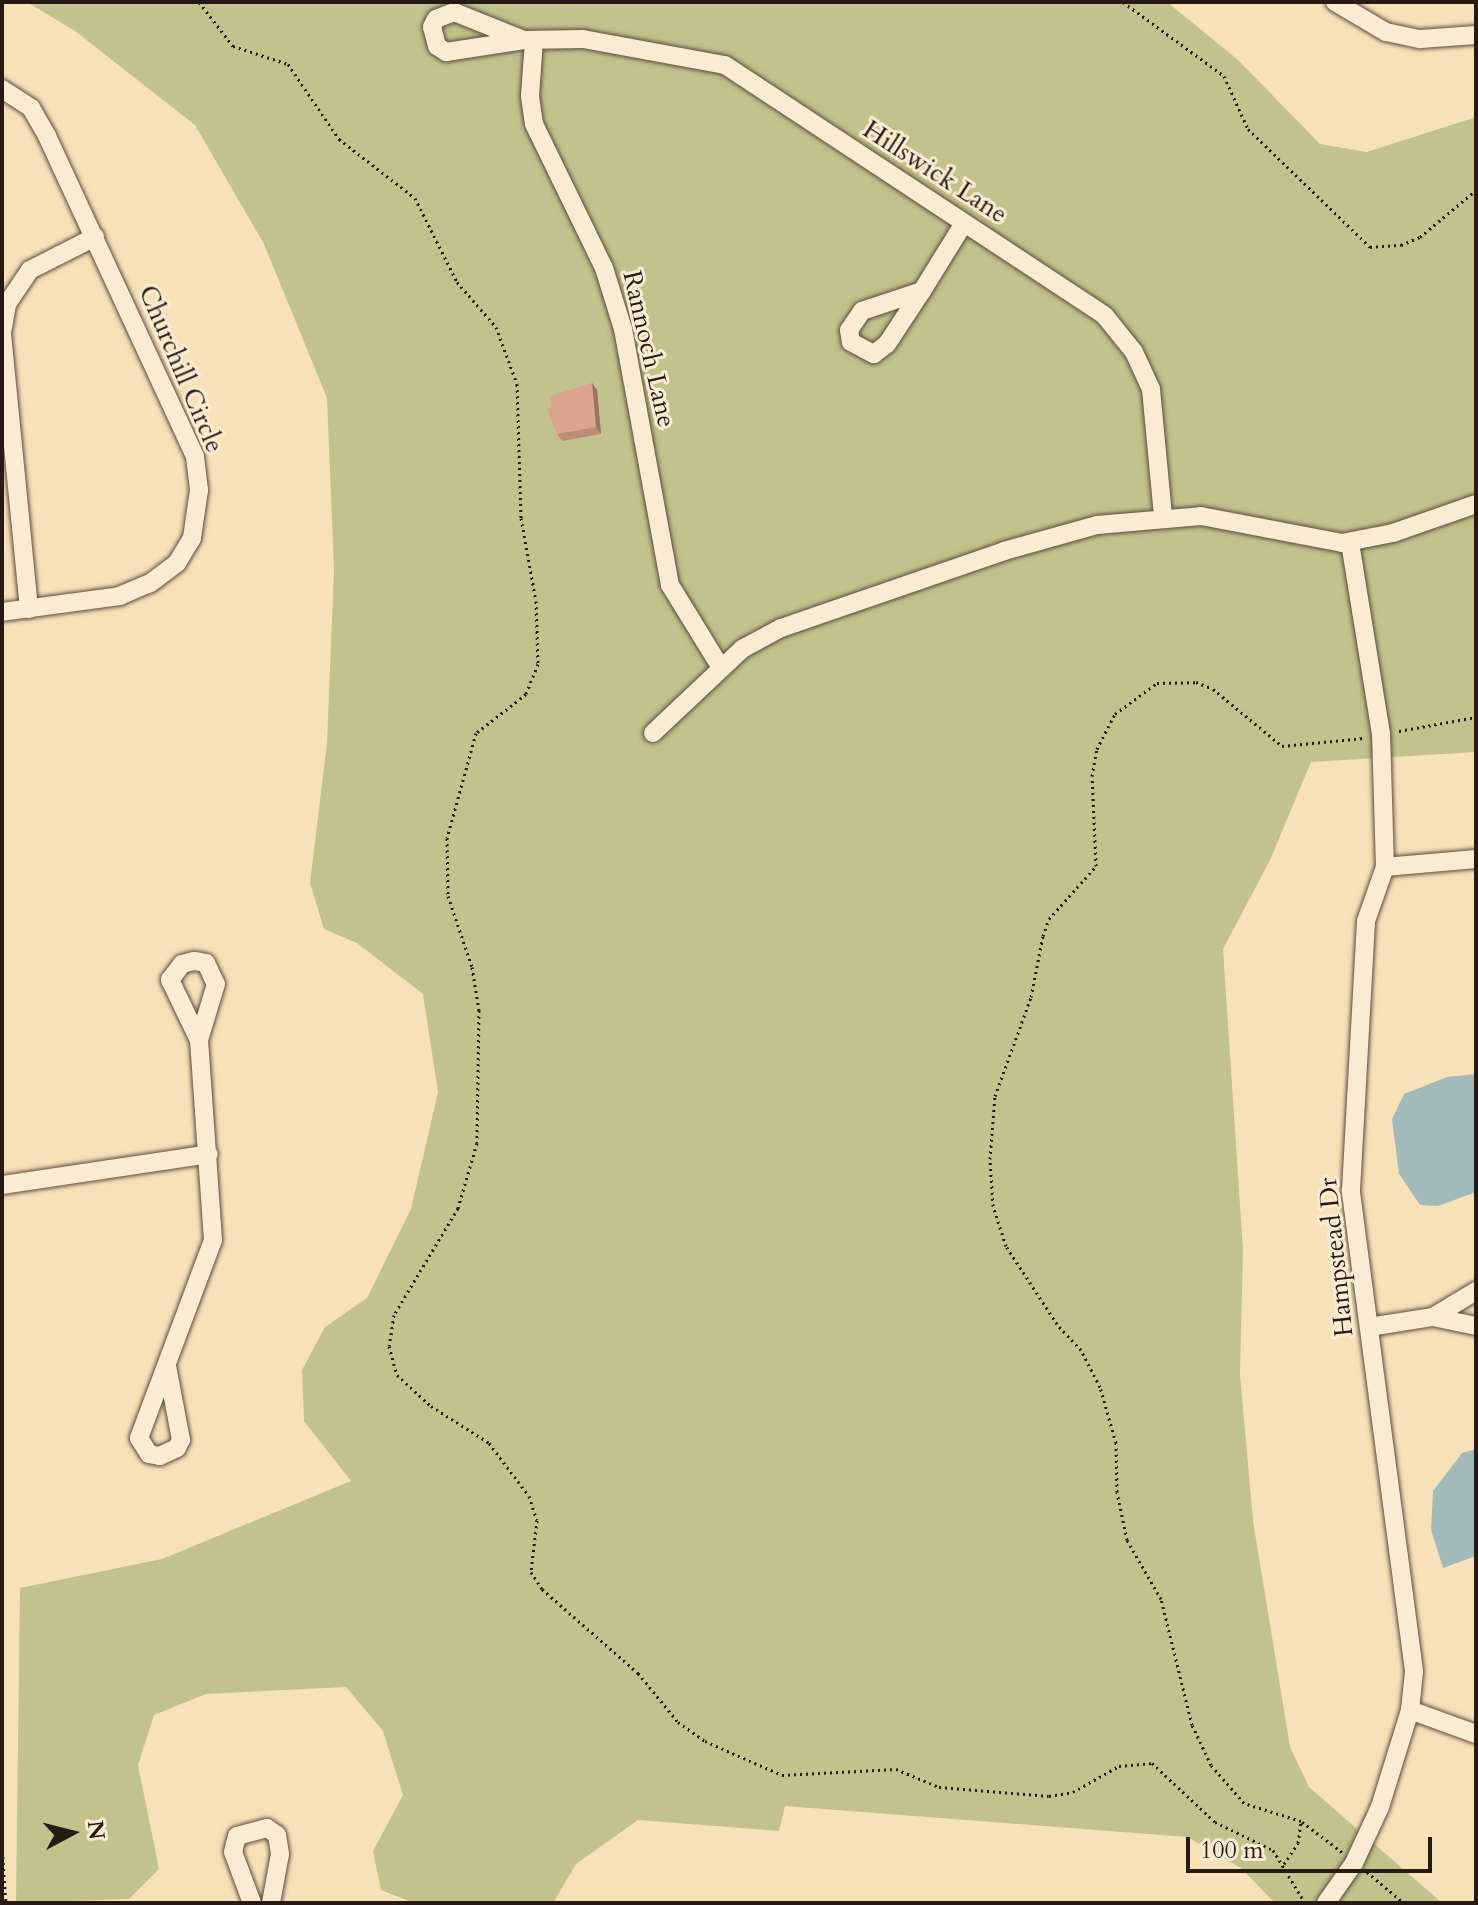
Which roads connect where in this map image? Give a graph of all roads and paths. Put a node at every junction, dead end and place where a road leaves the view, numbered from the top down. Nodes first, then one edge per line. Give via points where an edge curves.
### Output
1 (199, 2) edge
2 (1123, 2) edge
3 (1335, 2) edge
4 (1476, 35) edge
5 (529, 40) joint
6 (2, 89) edge
7 (1476, 190) edge
8 (964, 223) junction
9 (95, 237) junction
10 (922, 291) dead end
11 (1476, 504) edge
12 (1163, 517) junction
13 (1350, 542) junction
14 (29, 609) junction
15 (2, 612) edge
16 (721, 668) junction
17 (1476, 717) edge
18 (653, 733) dead end
19 (1381, 734) junction
20 (1476, 859) edge
21 (1385, 867) junction
22 (199, 1040) dead end
23 (209, 1154) junction
24 (2, 1185) edge
25 (1476, 1291) edge
26 (1433, 1317) junction
27 (1476, 1326) edge
28 (1369, 1327) junction
29 (167, 1366) dead end
30 (1410, 1710) junction
31 (1476, 1734) edge
32 (1301, 1821) junction
33 (2, 1845) edge
34 (1354, 1863) junction
35 (1284, 1864) junction
36 (6, 1903) edge
37 (252, 1903) edge
38 (271, 1903) edge
39 (1305, 1903) edge
40 (1326, 1903) edge
41 (1404, 1903) edge

1 - 35 path via 222,38 288,64 339,139 415,198 457,282 496,327 517,384 521,518 536,601 538,664 526,694 476,733 447,838 448,896 472,967 479,1010 477,1143 458,1208 394,1315 389,1346 397,1375 431,1406 489,1443 529,1496 537,1520 531,1572 542,1589 638,1673 678,1722 705,1741 782,1775 896,1769 951,1789 1049,1796 1073,1792 1119,1766 1152,1763 1170,1774 1202,1811 1261,1842
2 - 7 path via 1224,76 1248,129 1370,247 1401,245 1420,237
3 - 4 street via 1386,32 1420,39
5 - 8 street, Hillswick Lane via 583,39 725,65
5 - 16 street, Rannoch Lane via 534,124 614,298 670,585
6 - 9 street, Churchill Circle via 31,108
8 - 10 street
8 - 12 street, Hillswick Lane via 1105,316 1134,352 1153,402
9 - 14 street via 30,270 7,304 3,347
9 - 14 street, Churchill Circle via 195,457 192,538 177,563 150,583 120,596
11 - 13 street
12 - 13 street via 1201,516 1319,542
12 - 16 street via 1097,525 1017,547 816,614 755,642
13 - 19 street, Hampstead Dr
14 - 15 street, Churchill Circle
16 - 18 street
17 - 19 path
19 - 21 street, Hampstead Dr
19 - 32 path via 1311,747 1282,746 1213,689 1186,681 1157,683 1115,714 1097,749 1089,796 1099,855 1096,866 1049,919 1031,997 999,1078 991,1127 990,1182 998,1227 1100,1387 1116,1443 1117,1492 1127,1540 1161,1599 1192,1725 1211,1765 1234,1796
20 - 21 street
21 - 28 street, Hampstead Dr via 1366,921 1351,1190
22 - 23 street
23 - 24 street
23 - 29 street via 213,1240
25 - 26 street
26 - 27 street
26 - 28 street
28 - 30 street, Hampstead Dr via 1410,1629
30 - 31 street
30 - 34 street, Hampstead Dr via 1380,1807
32 - 34 path
32 - 35 path via 1298,1843
33 - 36 path
34 - 40 street, Hampstead Dr
34 - 41 path
35 - 39 path
37 - 38 street via 233,1852 237,1836 267,1828 277,1835 280,1854

